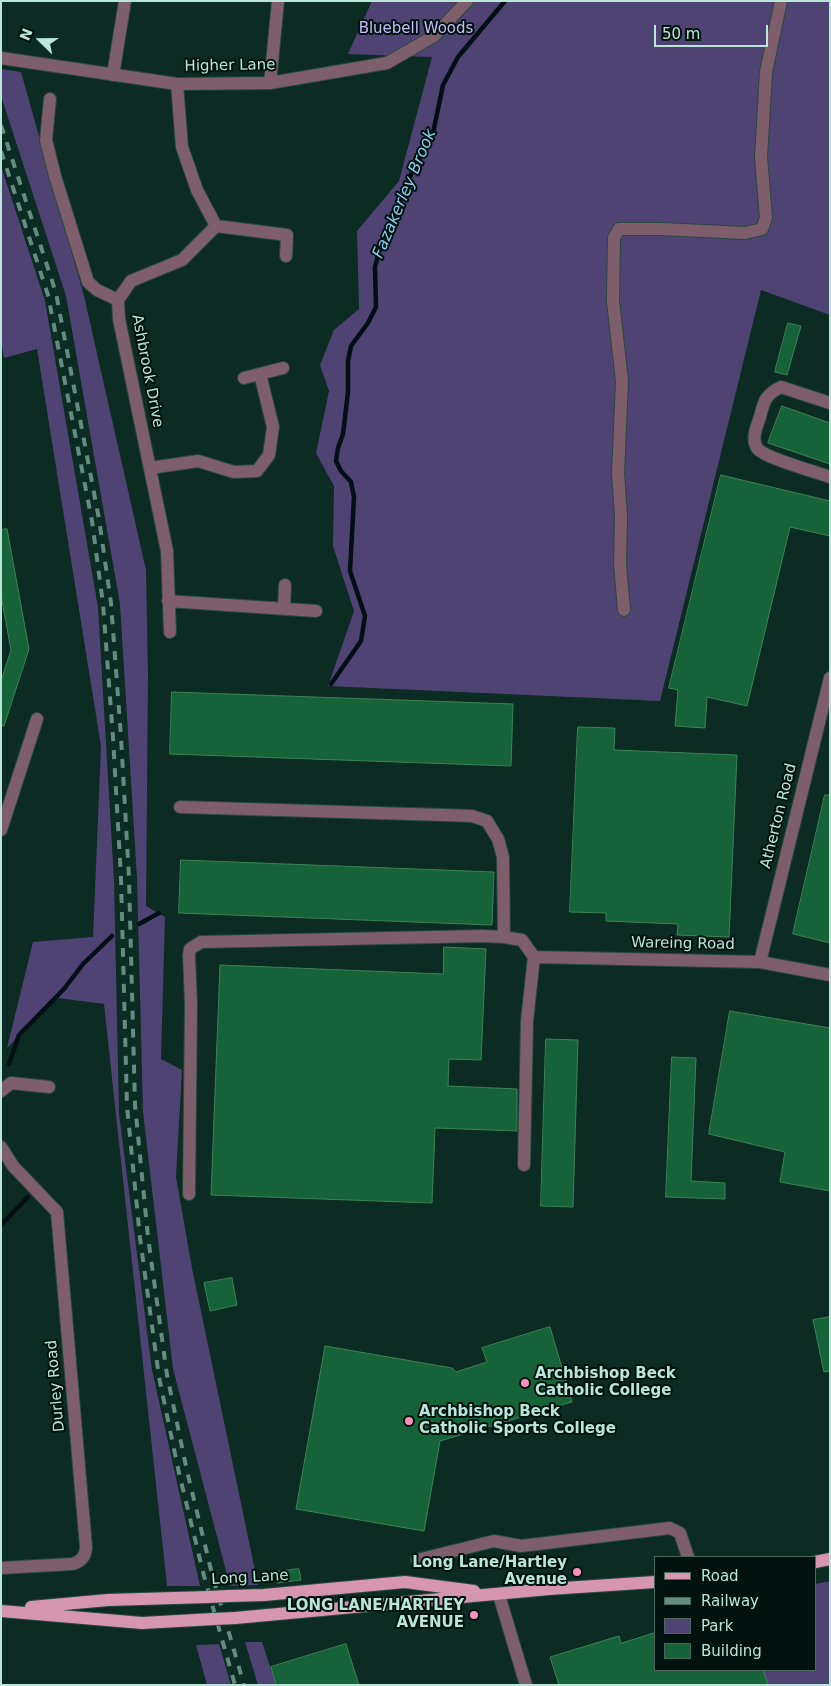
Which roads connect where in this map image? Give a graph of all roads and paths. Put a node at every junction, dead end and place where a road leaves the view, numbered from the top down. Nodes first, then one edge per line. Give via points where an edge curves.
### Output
1 (125, 1) edge
2 (278, 1) edge
3 (467, 1) edge
4 (781, 1) edge
5 (1, 58) edge
6 (113, 75) junction
7 (270, 83) junction
8 (177, 84) junction
9 (50, 99) dead end
10 (216, 226) junction
11 (286, 256) dead end
12 (118, 300) junction
13 (283, 368) dead end
14 (260, 374) junction
15 (244, 378) dead end
16 (830, 403) edge
17 (150, 468) junction
18 (830, 477) edge
19 (285, 585) dead end
20 (168, 601) junction
21 (284, 609) junction
22 (624, 610) dead end
23 (316, 611) dead end
24 (170, 632) dead end
25 (830, 678) edge
26 (37, 719) dead end
27 (180, 807) dead end
28 (1, 830) edge
29 (504, 937) junction
30 (534, 957) junction
31 (760, 962) junction
32 (830, 975) edge
33 (49, 1087) dead end
34 (1, 1091) edge
35 (1, 1147) edge
36 (524, 1165) dead end
37 (190, 1194) dead end
38 (688, 1556) edge
39 (830, 1559) edge
40 (417, 1560) dead end
41 (816, 1562) edge
42 (1, 1568) edge
43 (654, 1582) edge
44 (499, 1595) junction
45 (1, 1610) edge
46 (521, 1683) edge

1 - 6 street
2 - 7 street
3 - 7 street, Higher Lane via 434,36 387,63
4 - 22 street via 766,72 761,156 766,218 762,229 746,233 619,229 614,238 613,301 622,381 618,473
5 - 6 street, Higher Lane
6 - 8 street, Higher Lane
7 - 8 street, Higher Lane
8 - 10 street via 182,147 197,190
9 - 12 street via 46,140 88,282
10 - 11 street via 287,235
10 - 12 street, Ashbrook Drive via 182,260 131,282
12 - 17 street, Ashbrook Drive via 119,319
13 - 14 street
14 - 15 street
14 - 17 street via 273,427 269,455 257,471 234,472 198,461
16 - 18 street via 781,387 765,398 754,436 757,448 768,456
17 - 20 street, Ashbrook Drive via 167,551
19 - 21 street
20 - 21 street
20 - 24 street, Ashbrook Drive
21 - 23 street
25 - 31 street, Atherton Road
26 - 28 street
27 - 29 street via 472,816 487,821 498,839 503,857
29 - 30 street via 522,940
29 - 37 street via 201,942 190,949
30 - 31 street, Wareing Road
30 - 36 street via 527,1021
31 - 32 street, Wareing Road
33 - 34 street via 11,1083
35 - 42 street, Durley Road via 13,1166 57,1212 86,1547 81,1560 72,1564
38 - 40 street via 680,1533 670,1528 521,1546 494,1541
39 - 41 main road
43 - 44 main road, Long Lane
44 - 45 main road, Long Lane, bridge via 142,1623
44 - 45 main road, Long Lane, bridge via 405,1582 264,1595 108,1600
44 - 46 street

